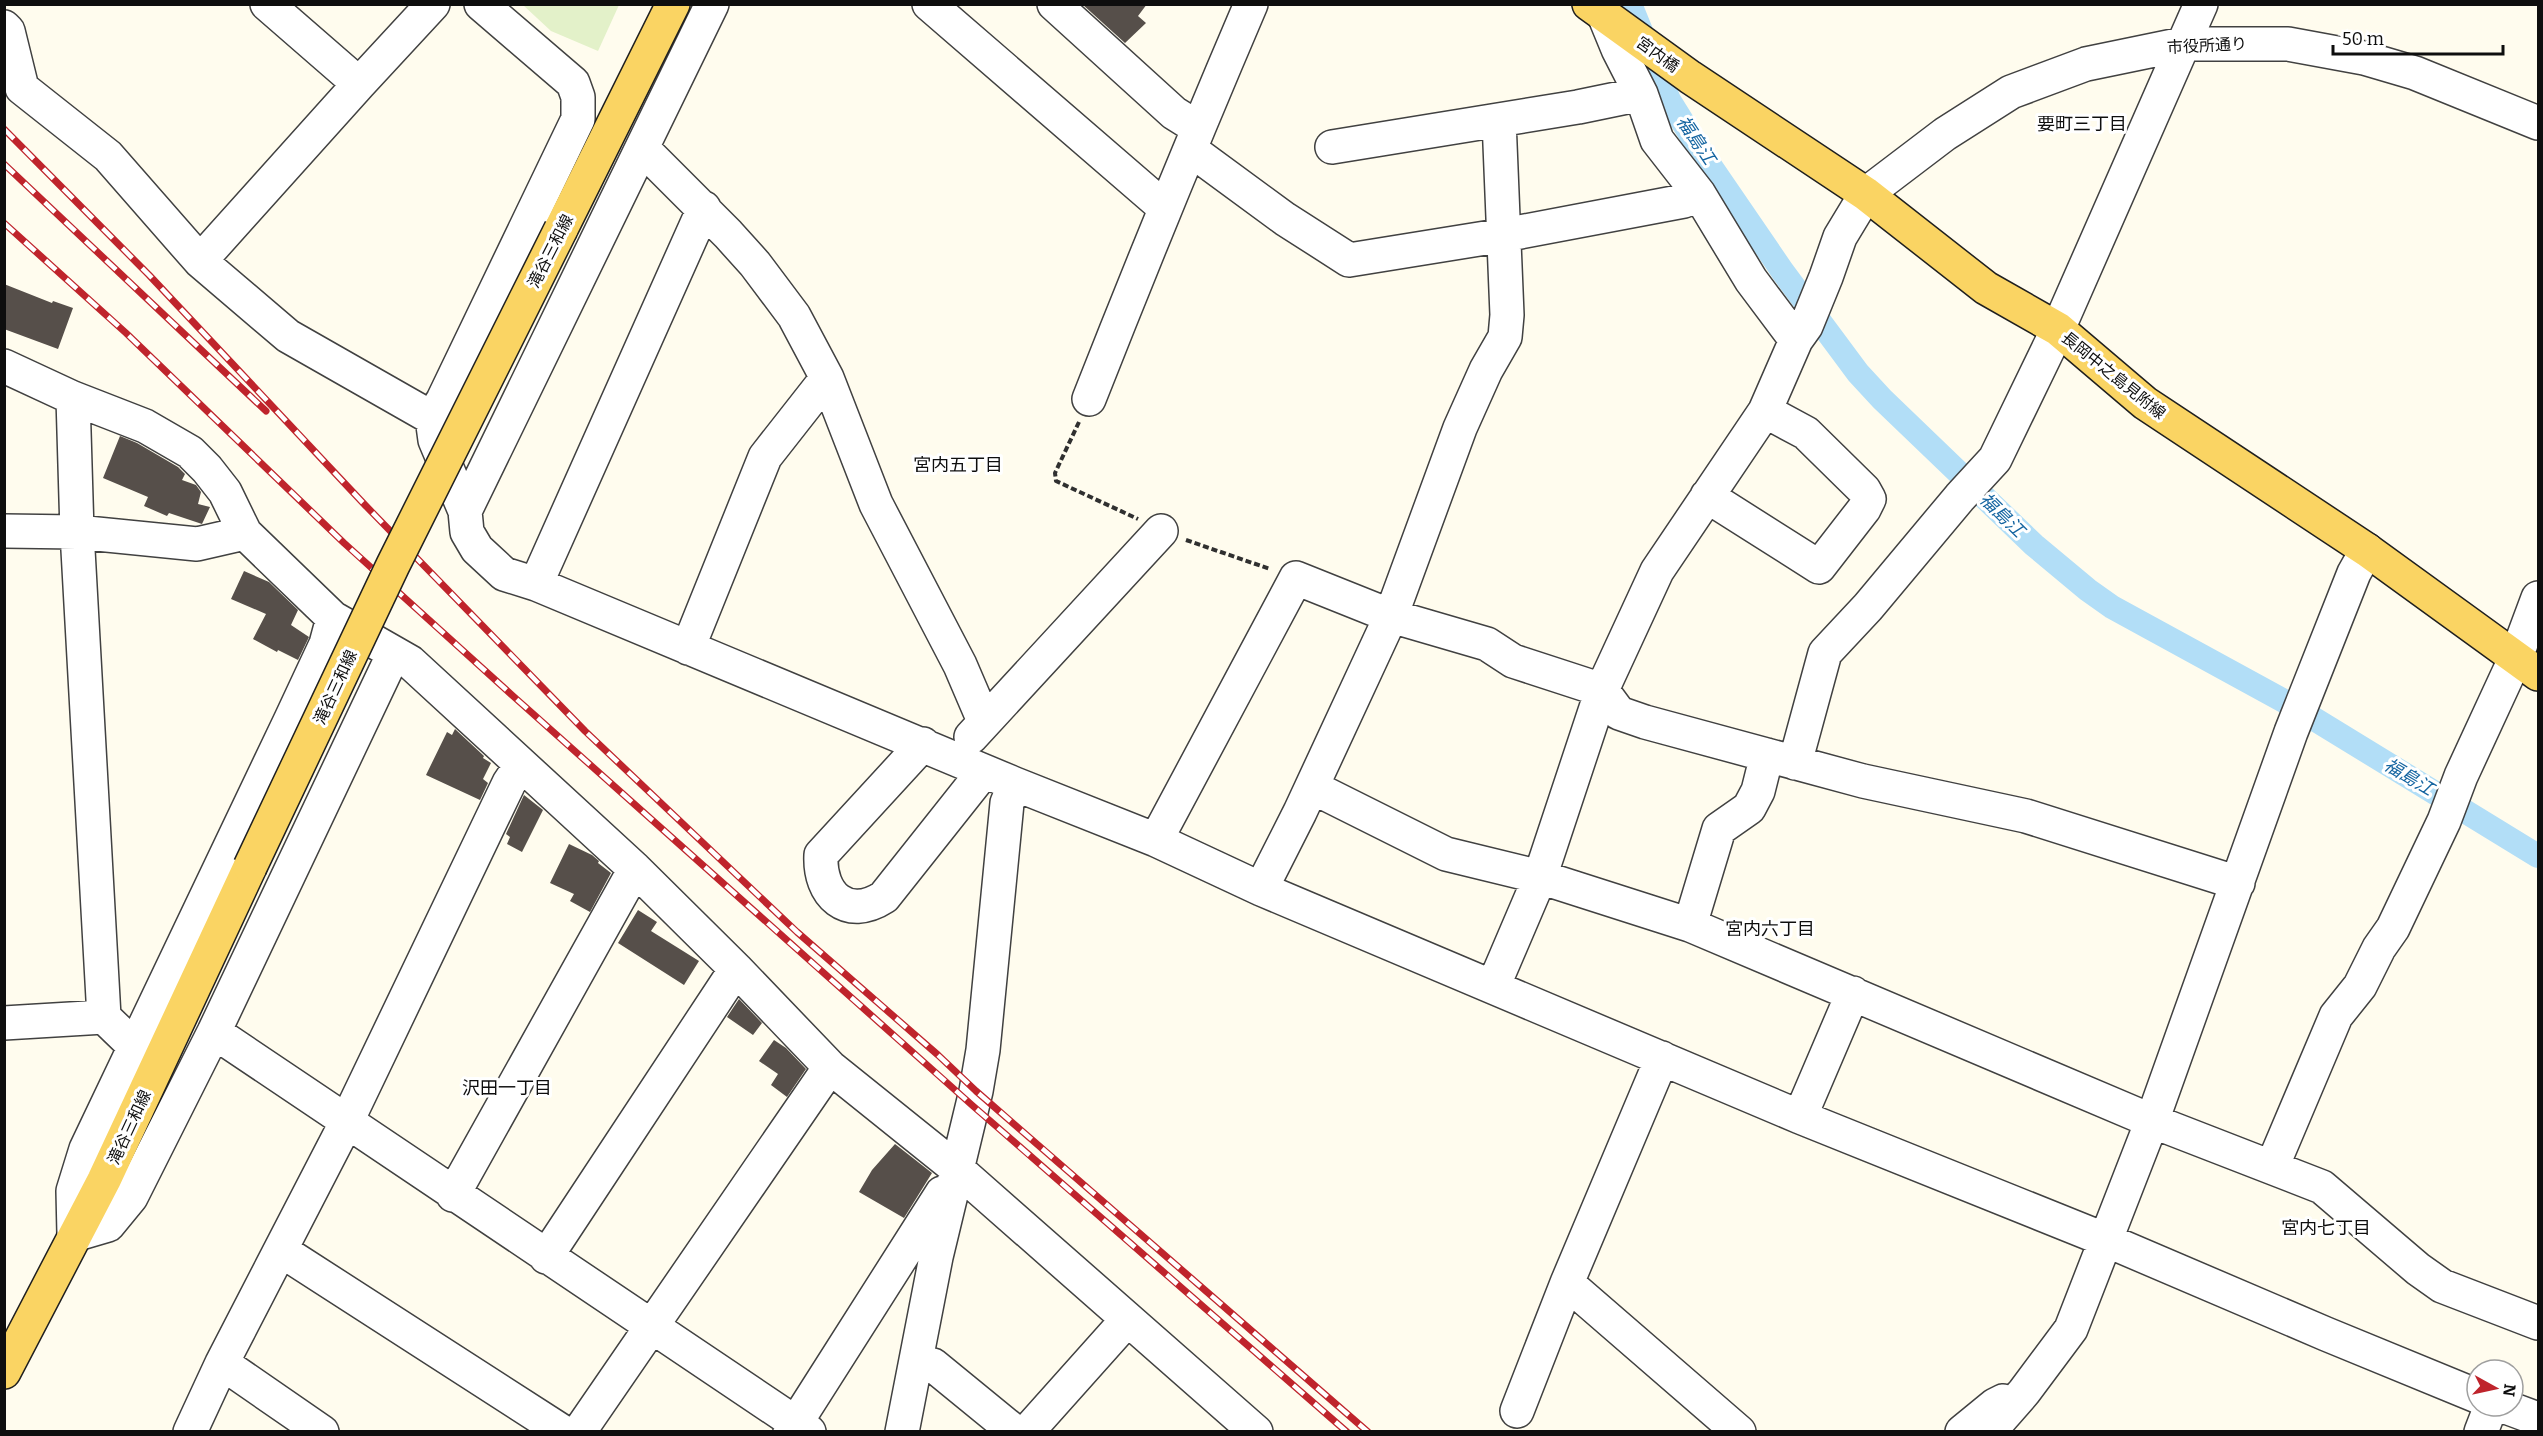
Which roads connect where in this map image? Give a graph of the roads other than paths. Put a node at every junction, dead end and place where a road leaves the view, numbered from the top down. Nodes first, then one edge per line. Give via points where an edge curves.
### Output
1 (267, 4) edge
2 (433, 4) edge
3 (481, 4) edge
4 (673, 4) edge
5 (712, 4) edge
6 (928, 4) edge
7 (1054, 4) edge
8 (1251, 4) edge
9 (2201, 4) edge
10 (1607, 17) edge
11 (4, 27) edge
12 (2183, 44) junction
13 (1690, 77) joint
14 (359, 84) junction
15 (1641, 94) junction
16 (1498, 120) junction
17 (2538, 123) edge
18 (1195, 139) junction
19 (1332, 147) dead end
20 (642, 148) junction
21 (1699, 194) junction
22 (1866, 194) junction
23 (704, 208) junction
24 (1164, 208) junction
25 (1504, 235) junction
26 (200, 261) junction
27 (2058, 329) junction
28 (1801, 333) junction
29 (4, 366) edge
30 (827, 378) junction
31 (73, 398) junction
32 (1089, 399) dead end
33 (1764, 411) junction
34 (432, 418) junction
35 (1707, 496) junction
36 (465, 511) junction
37 (4, 531) edge
38 (1161, 531) dead end
39 (77, 532) junction
40 (245, 533) junction
41 (2367, 550) junction
42 (536, 584) junction
43 (2538, 598) edge
44 (1391, 616) junction
45 (333, 618) junction
46 (688, 648) junction
47 (394, 653) junction
48 (2527, 665) edge
49 (1602, 690) junction
50 (984, 721) junction
51 (923, 744) junction
52 (953, 757) junction
53 (1781, 759) junction
54 (521, 765) junction
55 (984, 771) junction
56 (1015, 784) junction
57 (1312, 788) junction
58 (1156, 840) junction
59 (634, 869) junction
60 (1540, 877) junction
61 (2238, 883) junction
62 (1261, 889) junction
63 (1690, 924) junction
64 (736, 969) junction
65 (1493, 987) junction
66 (1853, 993) junction
67 (104, 1017) junction
68 (4, 1023) edge
69 (214, 1032) junction
70 (135, 1046) junction
71 (1662, 1058) junction
72 (830, 1067) junction
73 (1800, 1117) junction
74 (2152, 1121) junction
75 (346, 1123) junction
76 (2272, 1167) junction
77 (957, 1169) junction
78 (453, 1195) junction
79 (74, 1235) junction
80 (2106, 1240) junction
81 (282, 1251) junction
82 (546, 1257) junction
83 (1567, 1283) junction
84 (1127, 1320) junction
85 (2538, 1323) edge
86 (653, 1327) junction
87 (916, 1362) junction
88 (222, 1363) junction
89 (4, 1372) edge
90 (2465, 1391) edge
91 (2024, 1392) junction
92 (1517, 1411) dead end
93 (798, 1429) edge
94 (190, 1431) edge
95 (322, 1431) edge
96 (563, 1431) edge
97 (579, 1431) edge
98 (902, 1431) edge
99 (1015, 1431) edge
100 (1027, 1431) edge
101 (1256, 1431) edge
102 (1739, 1431) edge
103 (1962, 1431) edge
104 (1989, 1431) edge
105 (2018, 1431) edge

1 - 14 street
2 - 14 street
3 - 34 street via 573,83 578,97 578,119
4 - 79 main road, 滝谷三和線, bridge via 398,555 104,1180
5 - 20 street
6 - 24 street
7 - 18 street via 1174,113
8 - 18 street
9 - 12 street
10 - 13 main road, 宮内橋
10 - 15 street
11 - 26 street via 9,31 22,88 108,156
12 - 17 street, 市役所通り via 2271,43 2364,58 2415,73
12 - 22 street, 市役所通り via 2086,64 2011,92 1945,134
12 - 27 street
13 - 22 main road, 長岡中之島見附線
14 - 26 street
15 - 16 street
15 - 21 street via 1657,140
16 - 19 street
16 - 25 street
18 - 24 street
18 - 25 street via 1285,219 1349,260
20 - 23 street
20 - 36 street
21 - 25 street via 1684,201
21 - 28 street via 1751,280
22 - 27 main road, 長岡中之島見附線 via 1986,288
22 - 28 street via 1840,237 1827,277
23 - 30 street via 755,264 794,316
23 - 42 street
24 - 32 street
25 - 44 street via 1508,315 1505,337 1460,428
26 - 34 street via 288,336
27 - 41 main road, 長岡中之島見附線 via 2145,403
27 - 53 street via 1995,459 1825,653
28 - 33 street
29 - 31 street
30 - 46 street via 765,457
30 - 50 street via 876,504 960,665
31 - 39 street
31 - 40 street via 145,426 189,452 225,492
33 - 35 street
33 - 35 street via 1806,433 1864,490 1869,500 1864,509 1819,567
34 - 36 street via 435,440
35 - 49 street via 1657,571
36 - 42 street via 467,532 477,549 504,574
37 - 39 street
38 - 50 street
39 - 40 street via 197,544
39 - 67 street
40 - 45 street
41 - 48 main road, 長岡中之島見附線
41 - 61 street via 2309,685
42 - 46 street
43 - 48 street
44 - 49 street via 1487,644 1513,661
44 - 57 street
44 - 58 street via 1296,578
45 - 47 street
45 - 70 street via 326,644
46 - 51 street
47 - 54 street via 410,662
47 - 69 street
48 - 76 street via 2461,776 2445,820 2393,928 2360,986 2336,1016
49 - 53 street via 1619,713
49 - 60 street
50 - 52 street
51 - 52 street
51 - 55 street via 821,855 825,887 844,903 861,906 884,897
52 - 55 street
53 - 61 street via 1863,782 2026,816
53 - 63 street via 1749,808 1719,829
54 - 59 street
54 - 75 street
55 - 56 street
56 - 58 street
56 - 77 street via 1007,803 983,1050
57 - 60 street via 1446,854
57 - 62 street
58 - 62 street
59 - 64 street
59 - 78 street
60 - 63 street
60 - 65 street
61 - 74 street
62 - 65 street
63 - 66 street
64 - 72 street
64 - 82 street
65 - 71 street
66 - 73 street
66 - 74 street
67 - 68 street
67 - 70 street
69 - 75 street
69 - 79 street via 131,1197 108,1225
70 - 79 street via 86,1149 72,1191
71 - 73 street
71 - 83 street
72 - 77 street
72 - 86 street
73 - 80 street
74 - 76 street
74 - 80 street
75 - 78 street
75 - 81 street
76 - 85 street via 2322,1187 2442,1286
77 - 84 street
77 - 87 street
77 - 93 street
78 - 82 street
79 - 89 main road, 滝谷三和線
80 - 90 street
80 - 91 street via 2071,1329
81 - 88 street
81 - 96 street
82 - 86 street
83 - 92 street
83 - 102 street
84 - 100 street
84 - 101 street
86 - 93 street
86 - 97 street
87 - 98 street
87 - 99 street via 933,1365
88 - 94 street
88 - 95 street
91 - 103 street via 1995,1405
91 - 104 street
91 - 105 street

